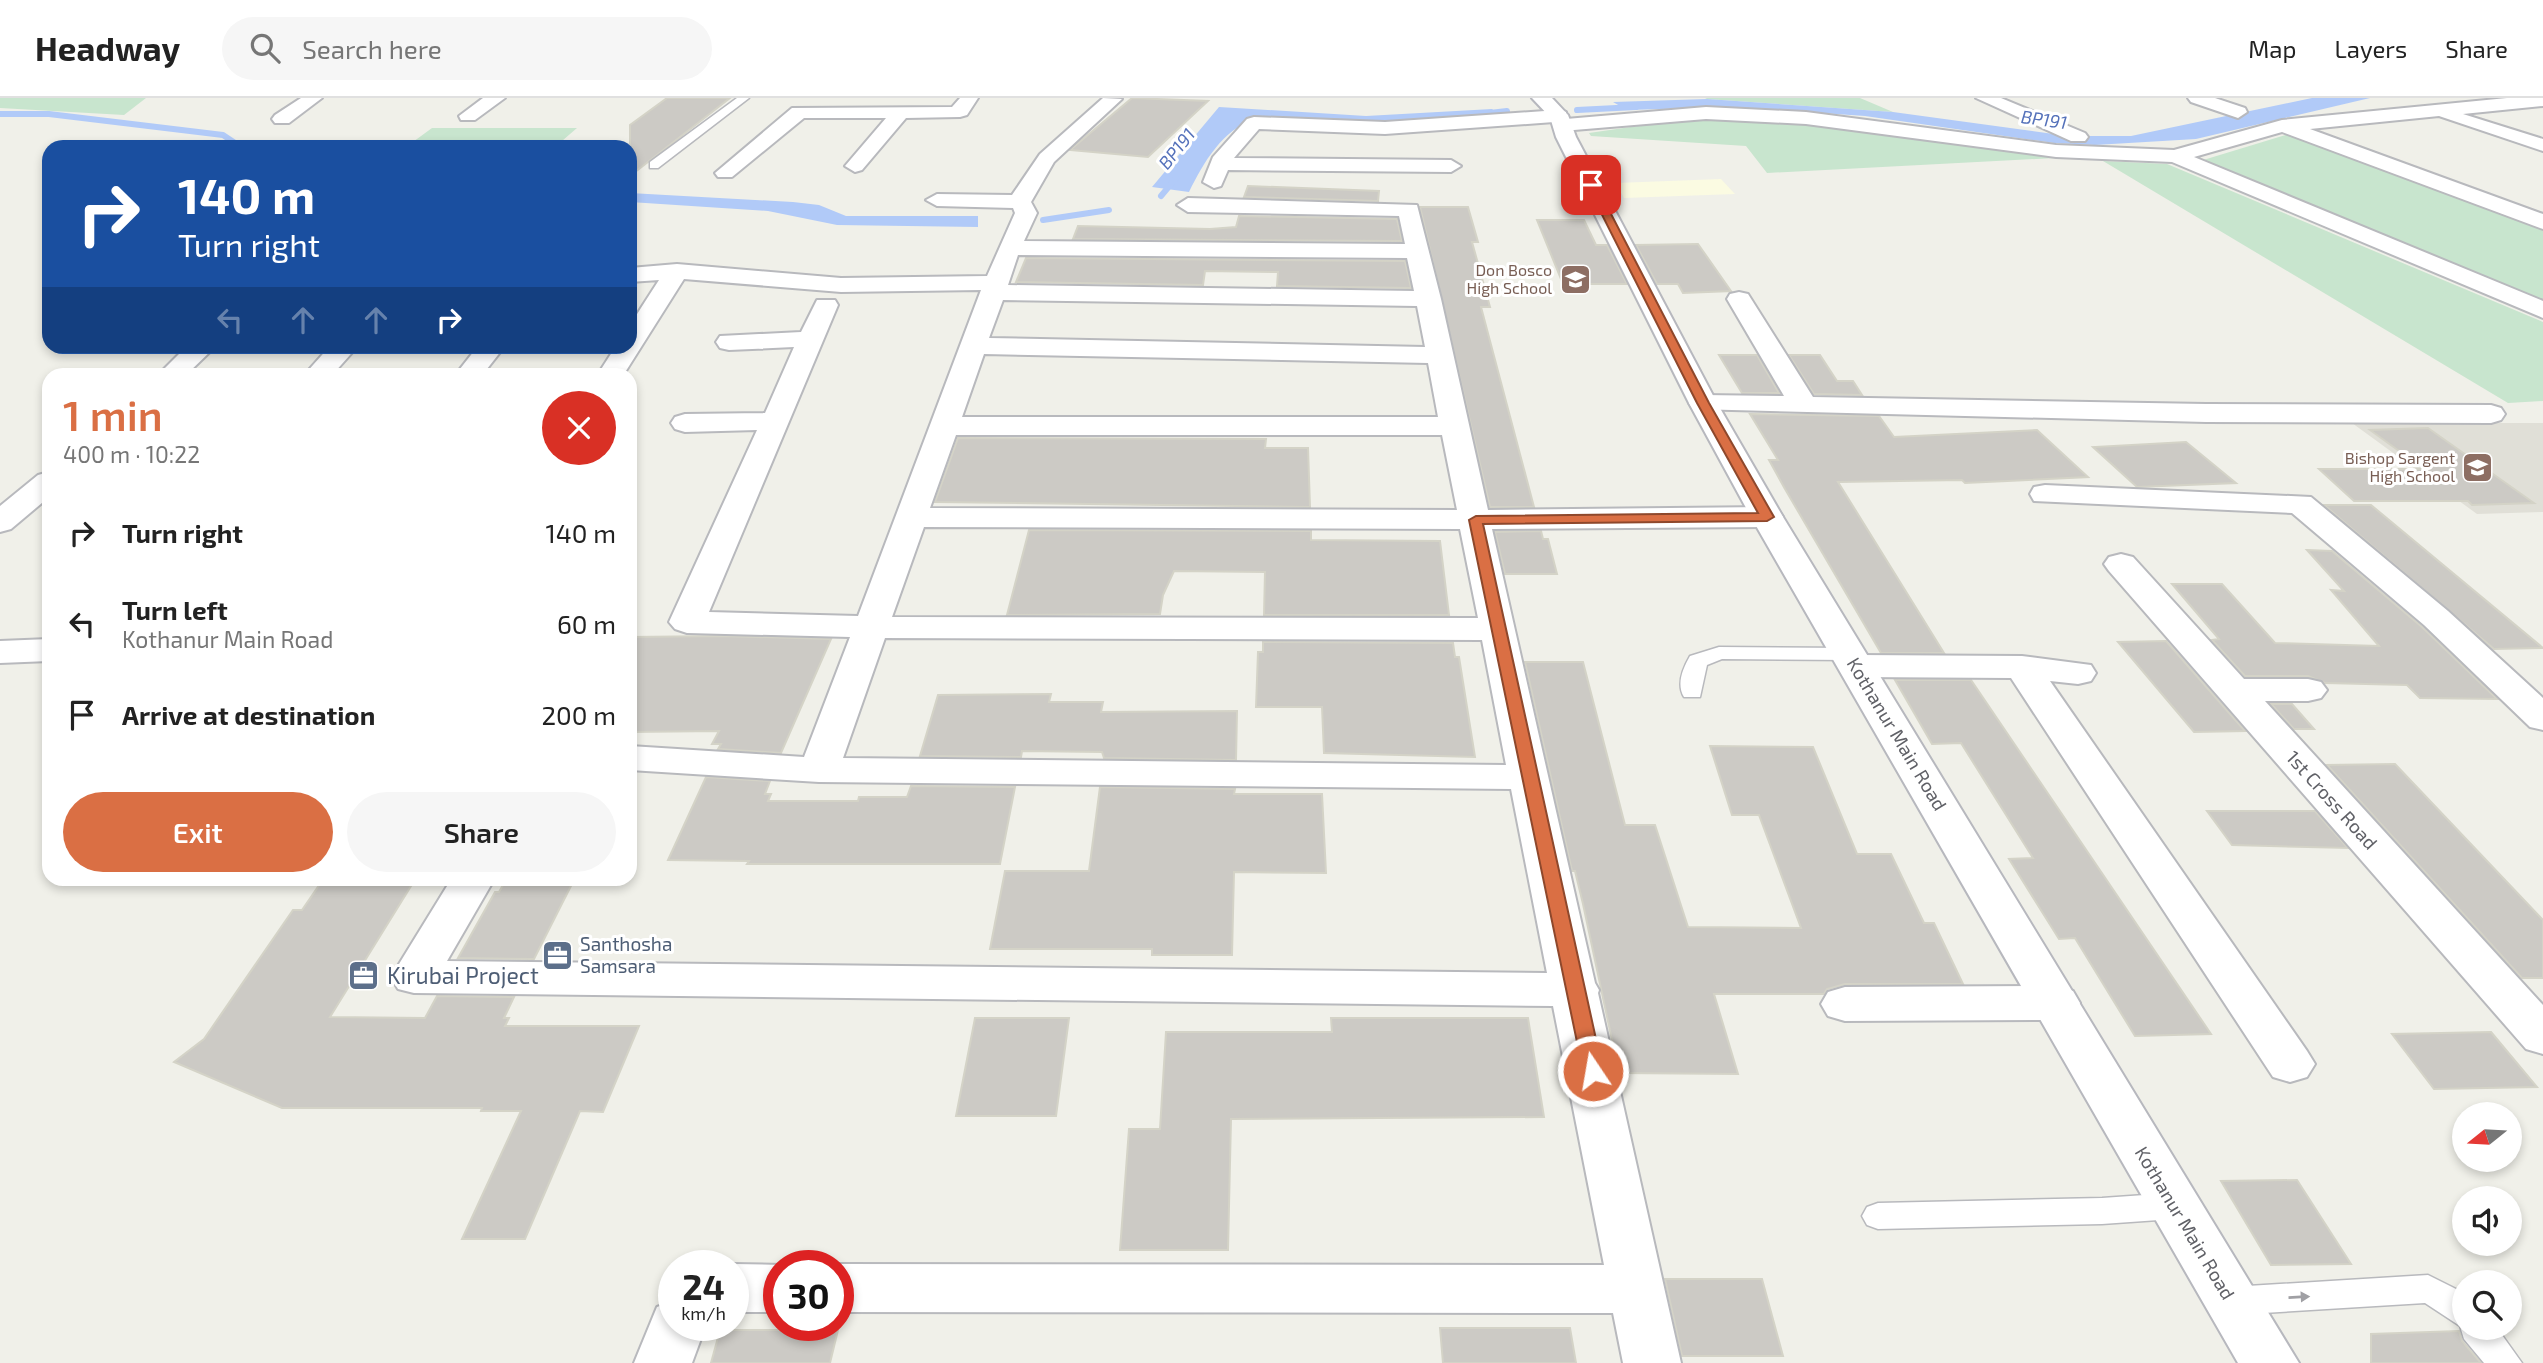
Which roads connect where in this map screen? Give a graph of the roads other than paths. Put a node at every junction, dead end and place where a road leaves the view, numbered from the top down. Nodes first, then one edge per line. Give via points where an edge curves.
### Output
1 (313, 98) edge
2 (496, 98) edge
3 (744, 98) edge
4 (970, 98) edge
5 (1985, 98) edge
6 (2197, 98) edge
7 (1113, 99) edge
8 (2543, 100) edge
9 (845, 105) edge
10 (2432, 109) junction
11 (2238, 112) dead end
12 (1554, 113) edge
13 (899, 115) junction
14 (468, 116) dead end
15 (282, 119) dead end
16 (2281, 126) junction
17 (2078, 137) dead end
18 (2543, 145) edge
19 (2175, 156) junction
20 (654, 165) dead end
21 (855, 166) dead end
22 (1451, 166) dead end
23 (725, 173) dead end
24 (937, 200) dead end
25 (1020, 202) junction
26 (1188, 205) dead end
27 (2543, 222) edge
28 (1009, 248) junction
29 (1418, 251) junction
30 (677, 271) junction
31 (637, 274) edge
32 (995, 287) junction
33 (1429, 299) junction
34 (1738, 299) dead end
35 (826, 305) dead end
36 (2543, 310) edge
37 (637, 334) edge
38 (811, 339) junction
39 (729, 342) dead end
40 (973, 346) junction
41 (194, 354) edge
42 (337, 354) edge
43 (485, 354) edge
44 (1440, 355) junction
45 (179, 368) edge
46 (324, 368) edge
47 (474, 368) edge
48 (1703, 403) junction
49 (1803, 404) junction
50 (2491, 414) dead end
51 (776, 421) junction
52 (685, 423) dead end
53 (944, 426) junction
54 (1455, 426) junction
55 (42, 487) edge
56 (2045, 494) dead end
57 (911, 517) junction
58 (1767, 517) junction
59 (1476, 520) junction
60 (0, 522) edge
61 (2121, 564) dead end
62 (871, 627) junction
63 (1499, 629) junction
64 (42, 650) edge
65 (0, 652) edge
66 (1853, 660) junction
67 (2022, 667) junction
68 (2078, 673) dead end
69 (2234, 690) junction
70 (2308, 690) dead end
71 (1692, 692) dead end
72 (2543, 719) edge
73 (637, 758) edge
74 (819, 769) junction
75 (1531, 777) junction
76 (469, 886) edge
77 (1576, 990) junction
78 (2056, 1003) junction
79 (1845, 1004) dead end
80 (2543, 1036) edge
81 (2290, 1064) dead end
82 (2173, 1206) junction
83 (1878, 1216) dead end
84 (854, 1288) edge
85 (1637, 1289) junction
86 (2231, 1301) junction
87 (2452, 1303) edge
88 (2486, 1340) edge
89 (671, 1341) edge
90 (663, 1363) edge
91 (1652, 1363) edge
92 (2270, 1363) edge
93 (2505, 1363) edge

1 - 15 street
2 - 14 street
3 - 20 lane
4 - 13 street via 957,113
5 - 17 street
6 - 11 street
7 - 25 street via 1027,180
8 - 10 street
9 - 13 street
9 - 23 street via 794,115
10 - 16 street
10 - 18 street
12 - 19 street via 1706,113 1901,122 2056,151
12 - 22 street via 1385,128 1263,122 1254,124 1216,173
12 - 48 street, Kothanur Main Road
13 - 21 street
16 - 19 street
16 - 27 street
19 - 36 street
24 - 25 street
25 - 28 street via 1026,213
26 - 29 street via 1409,210
28 - 29 street
28 - 32 street
29 - 33 street
30 - 31 street
30 - 32 street via 841,285
30 - 37 street
32 - 33 street
32 - 40 street
33 - 44 street
34 - 49 street
35 - 38 street
38 - 39 street
38 - 51 street
40 - 44 street
40 - 53 street
41 - 45 street
42 - 46 street
43 - 47 street
44 - 54 street
48 - 49 street
48 - 58 street, Kothanur Main Road
49 - 50 street via 2206,414
51 - 52 street
51 - 62 street via 687,622
53 - 54 street
53 - 57 street
54 - 59 street
55 - 60 street
56 - 72 street via 2300,504 2436,618
57 - 59 street
57 - 62 street
58 - 59 street
58 - 66 street, Kothanur Main Road
59 - 63 street
61 - 69 street, 1st Cross Road
62 - 63 street
62 - 74 street
63 - 75 street
64 - 65 street
66 - 67 street
66 - 71 lane via 1719,653 1698,661
66 - 78 street, Kothanur Main Road
67 - 68 street
67 - 81 street
69 - 70 street
69 - 80 street, 1st Cross Road
73 - 74 street
74 - 75 street
75 - 77 street
76 - 77 street via 414,977
77 - 85 street
78 - 79 street
78 - 82 street, Kothanur Main Road
82 - 83 lane
82 - 86 street, Kothanur Main Road
84 - 85 street
85 - 91 street
86 -> 87 lane via 2428,1289
86 - 92 street, Kothanur Main Road
88 - 93 lane
89 - 90 street

